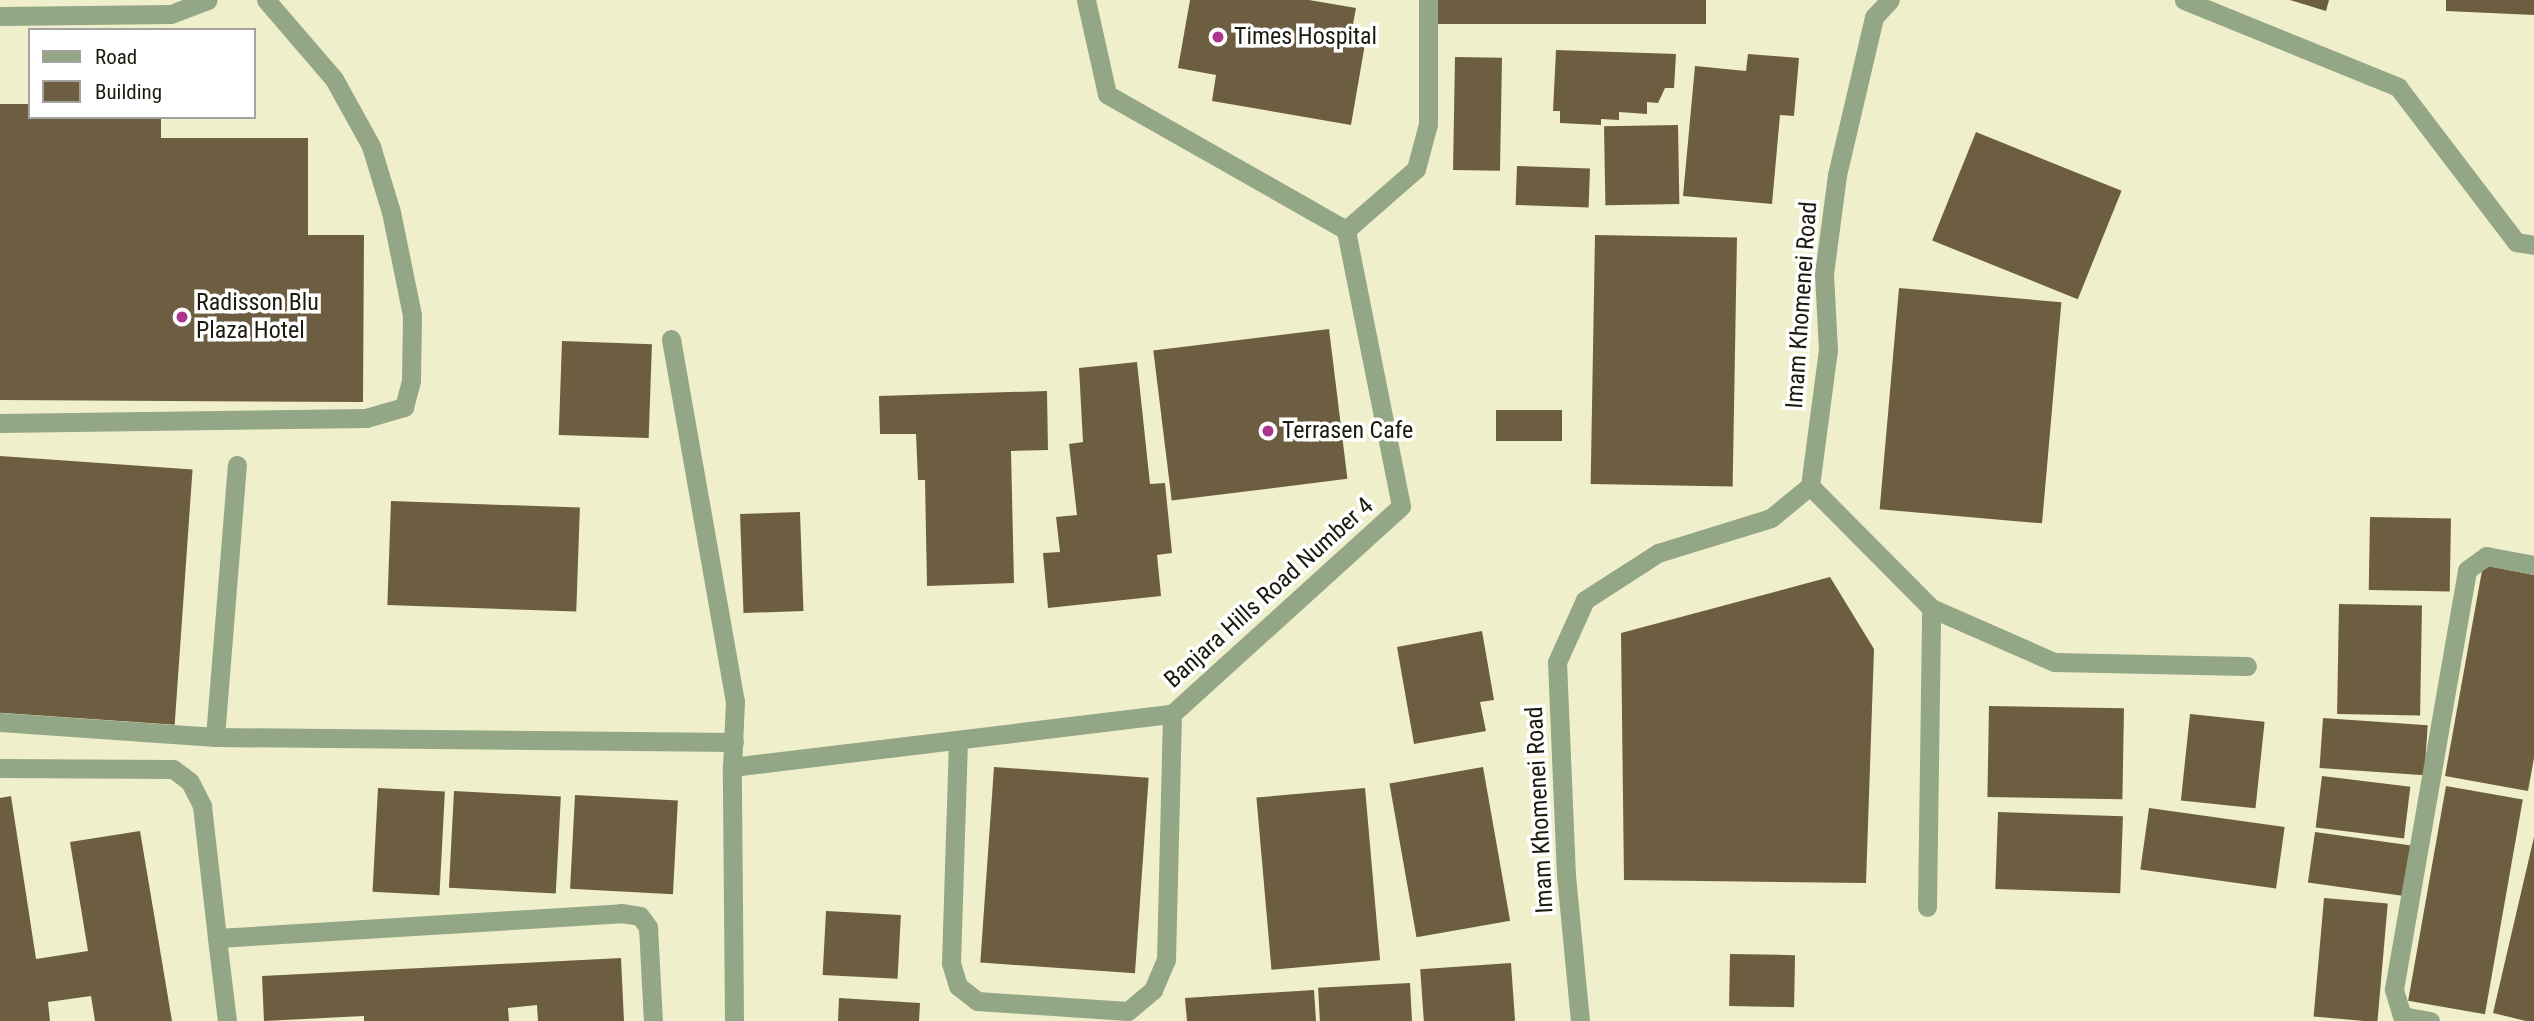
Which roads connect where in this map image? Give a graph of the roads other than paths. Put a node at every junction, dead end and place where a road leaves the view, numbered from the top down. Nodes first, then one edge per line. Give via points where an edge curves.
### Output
1 (207, 0) edge
2 (266, 0) edge
3 (1086, 0) edge
4 (1428, 0) edge
5 (1890, 0) edge
6 (2184, 0) edge
7 (43, 8) edge
8 (0, 16) edge
9 (1346, 230) junction
10 (2534, 245) edge
11 (671, 339) dead end
12 (0, 424) edge
13 (237, 464) dead end
14 (1810, 486) junction
15 (2534, 565) edge
16 (1931, 608) junction
17 (2247, 666) dead end
18 (1172, 714) junction
19 (0, 722) edge
20 (215, 737) junction
21 (958, 740) junction
22 (734, 742) junction
23 (732, 767) junction
24 (0, 768) edge
25 (1927, 907) dead end
26 (217, 938) junction
27 (227, 1021) edge
28 (653, 1021) edge
29 (734, 1021) edge
30 (1580, 1021) edge
31 (2430, 1021) edge

1 - 7 street via 171,14
2 - 12 street via 334,79 371,146 391,212 412,315 411,380 404,407 366,418
3 - 9 street via 1107,94
4 - 9 street via 1428,124 1416,169
5 - 14 street, Imam Khomenei Road via 1874,17 1837,175 1824,274 1828,350
6 - 10 street via 2398,87 2516,242
7 - 8 street
9 - 18 street, Banjara Hills Road Number 4 via 1401,506
11 - 22 street via 735,701
13 - 20 street
14 - 16 street
14 - 30 street, Imam Khomenei Road via 1771,518 1658,553 1585,600 1557,662 1566,876
15 - 31 street via 2486,556 2468,570 2394,989 2402,1016
16 - 17 street via 2054,662
16 - 25 street
18 - 21 street, Banjara Hills Road Number 4
18 - 21 street via 1166,960 1153,990 1128,1010 976,1001 958,986 951,963
19 - 20 street
20 - 22 street
21 - 23 street, Banjara Hills Road Number 4
22 - 23 street
23 - 29 street
24 - 26 street via 173,769 190,782 202,806
26 - 27 street
26 - 28 street via 621,913 639,916 648,927

